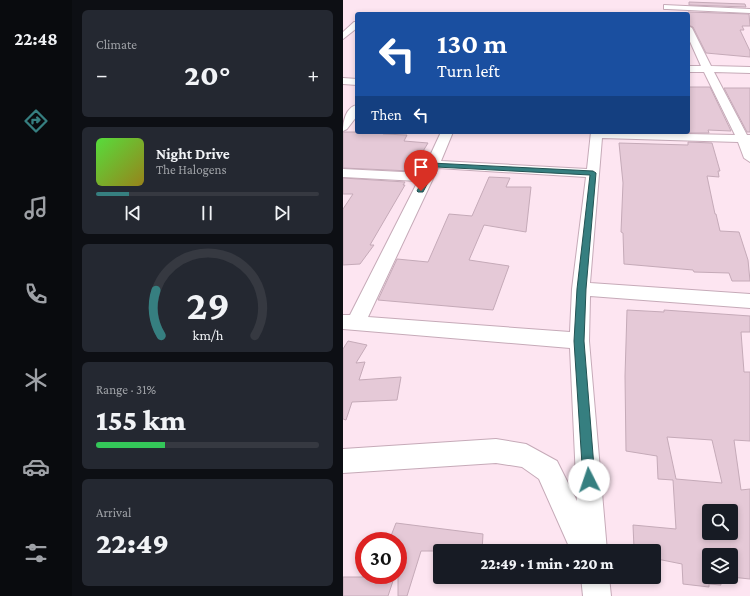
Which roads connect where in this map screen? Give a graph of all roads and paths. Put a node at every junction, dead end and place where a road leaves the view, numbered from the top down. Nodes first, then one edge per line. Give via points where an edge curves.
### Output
1 (750, 11) edge
2 (673, 12) edge
3 (343, 23) edge
4 (355, 24) edge
5 (355, 26) edge
6 (690, 32) edge
7 (343, 36) edge
8 (690, 69) edge
9 (707, 69) junction
10 (750, 70) edge
11 (343, 81) edge
12 (355, 82) edge
13 (355, 111) edge
14 (343, 127) edge
15 (446, 134) edge
16 (597, 134) edge
17 (622, 134) edge
18 (747, 139) edge
19 (750, 158) edge
20 (430, 171) junction
21 (343, 173) edge
22 (593, 173) junction
23 (581, 289) junction
24 (750, 301) edge
25 (349, 323) edge
26 (579, 341) junction
27 (343, 462) edge
28 (582, 544) edge
29 (593, 544) edge
30 (596, 584) edge
31 (597, 596) edge

1 - 2 street via 665,5
3 - 4 street
5 - 7 street
6 - 9 street
8 - 9 street
9 - 10 street
9 - 18 street
11 - 12 street
13 - 14 street
15 - 20 street
16 - 22 street
17 - 18 street
18 - 19 street
20 - 21 street
20 - 22 street
20 - 25 street
22 - 23 street
23 - 24 street
23 - 26 street
25 - 26 street
26 - 29 street
27 - 28 street via 497,451 526,456 547,470
30 - 31 street

